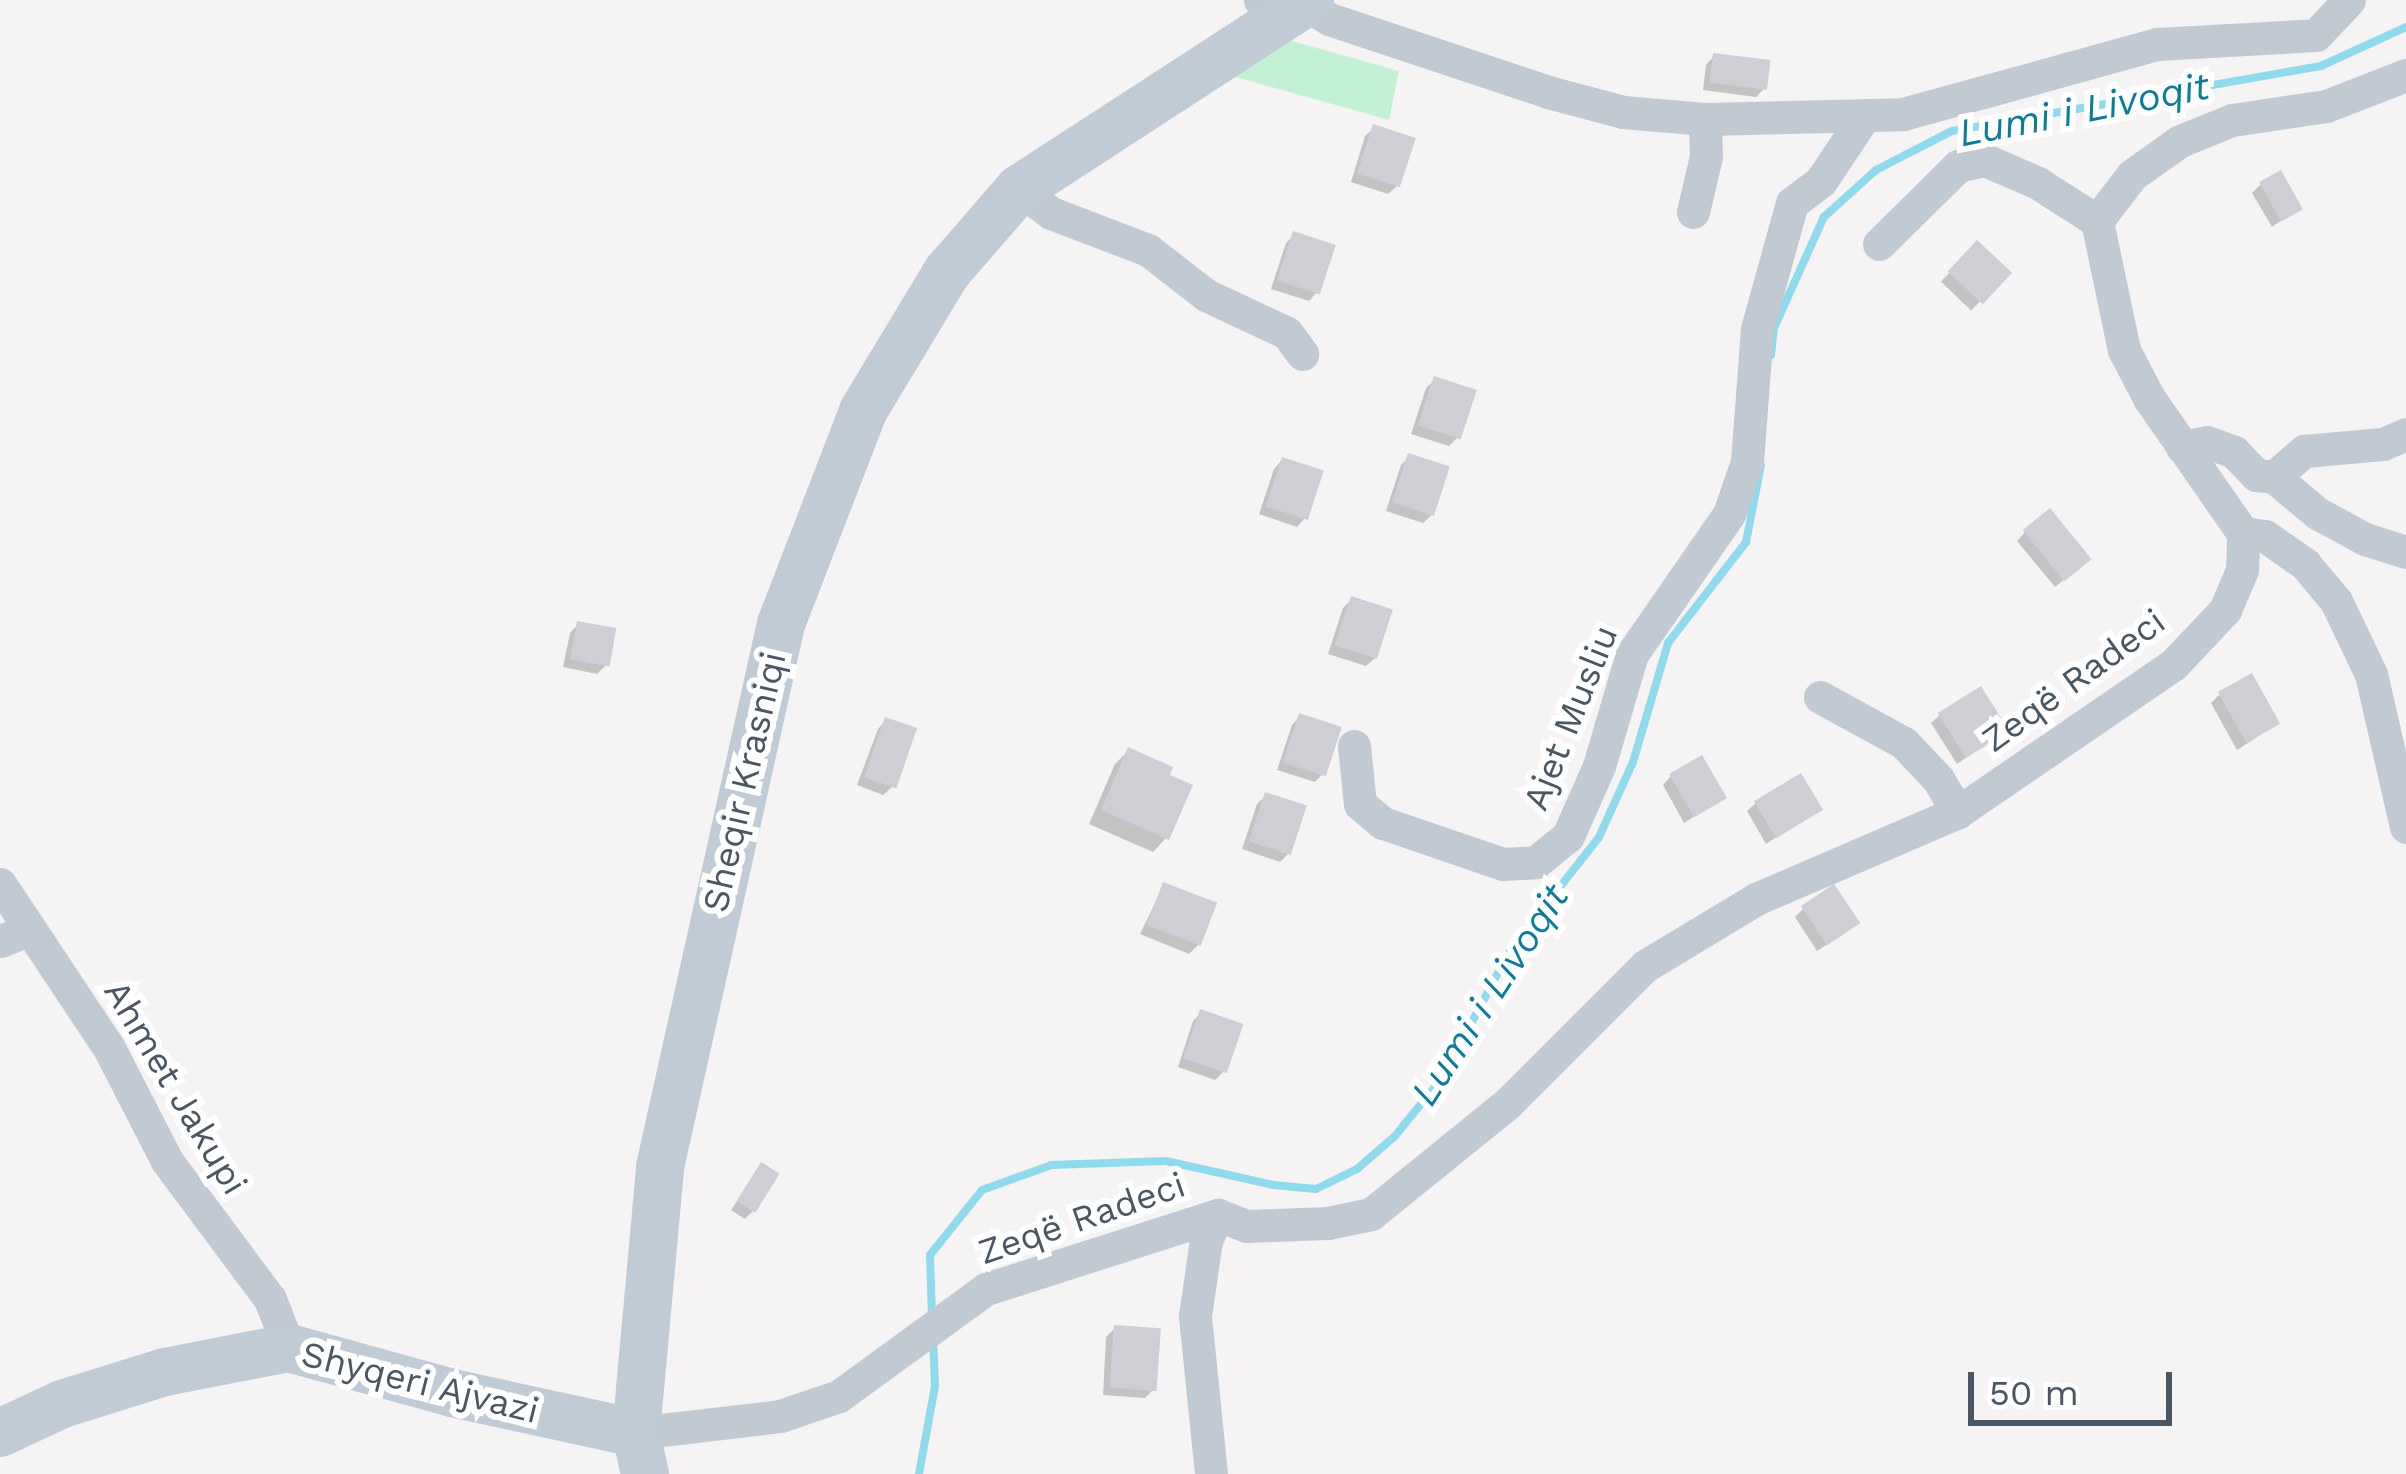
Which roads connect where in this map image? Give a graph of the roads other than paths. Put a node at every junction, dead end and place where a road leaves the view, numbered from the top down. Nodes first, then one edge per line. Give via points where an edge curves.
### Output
1 (2349, 0) edge
2 (1292, 2) edge
3 (2406, 75) edge
4 (1865, 115) junction
5 (1705, 119) junction
6 (1019, 189) junction
7 (1693, 212) dead end
8 (2097, 221) junction
9 (1879, 244) dead end
10 (1302, 354) dead end
11 (2406, 434) edge
12 (2182, 447) junction
13 (2274, 477) junction
14 (2242, 533) junction
15 (2406, 551) edge
16 (1820, 697) dead end
17 (1354, 746) dead end
18 (1958, 812) junction
19 (2406, 827) edge
20 (0, 884) edge
21 (14, 936) edge
22 (1218, 1215) junction
23 (289, 1348) junction
24 (0, 1433) edge
25 (640, 1454) edge
26 (1211, 1474) edge

1 - 4 street via 2316,35 2157,44 1903,115
2 - 5 street via 1548,92 1623,112
2 - 6 street, Sheqir Krasniqi
3 - 8 street via 2326,106 2232,120 2180,141 2132,175
4 - 5 street
4 - 17 street, Ajet Musliu via 1821,181 1792,203 1757,329 1741,479 1729,514 1632,654 1599,766 1568,836 1536,862 1503,864 1383,823 1360,805
5 - 7 street
6 - 10 street via 1051,213 1148,250 1206,296 1287,333
6 - 25 street, Sheqir Krasniqi via 947,272 863,411 781,624 660,1167
8 - 9 street via 2038,182 1984,160 1958,166
8 - 12 street via 2124,350
11 - 13 street via 2383,444 2304,451
12 - 13 street via 2206,442 2234,452 2256,475
12 - 14 street
13 - 15 street via 2317,513
14 - 18 street, Zeqë Radeci via 2242,570 2225,610 2173,665
14 - 19 street via 2265,536 2305,564 2336,601 2371,674
16 - 18 street via 1904,743
18 - 22 street, Zeqë Radeci via 1756,898 1645,966 1507,1104 1371,1214 1247,1226
20 - 21 street, Ahmet Jakupi
21 - 23 street, Ahmet Jakupi via 109,1048 167,1161 270,1299
22 - 25 street, Zeqë Radeci via 986,1289 838,1396
22 - 26 street via 1206,1240 1195,1316
23 - 24 street, Shyqeri Ajvazi via 165,1372
23 - 25 street, Shyqeri Ajvazi

